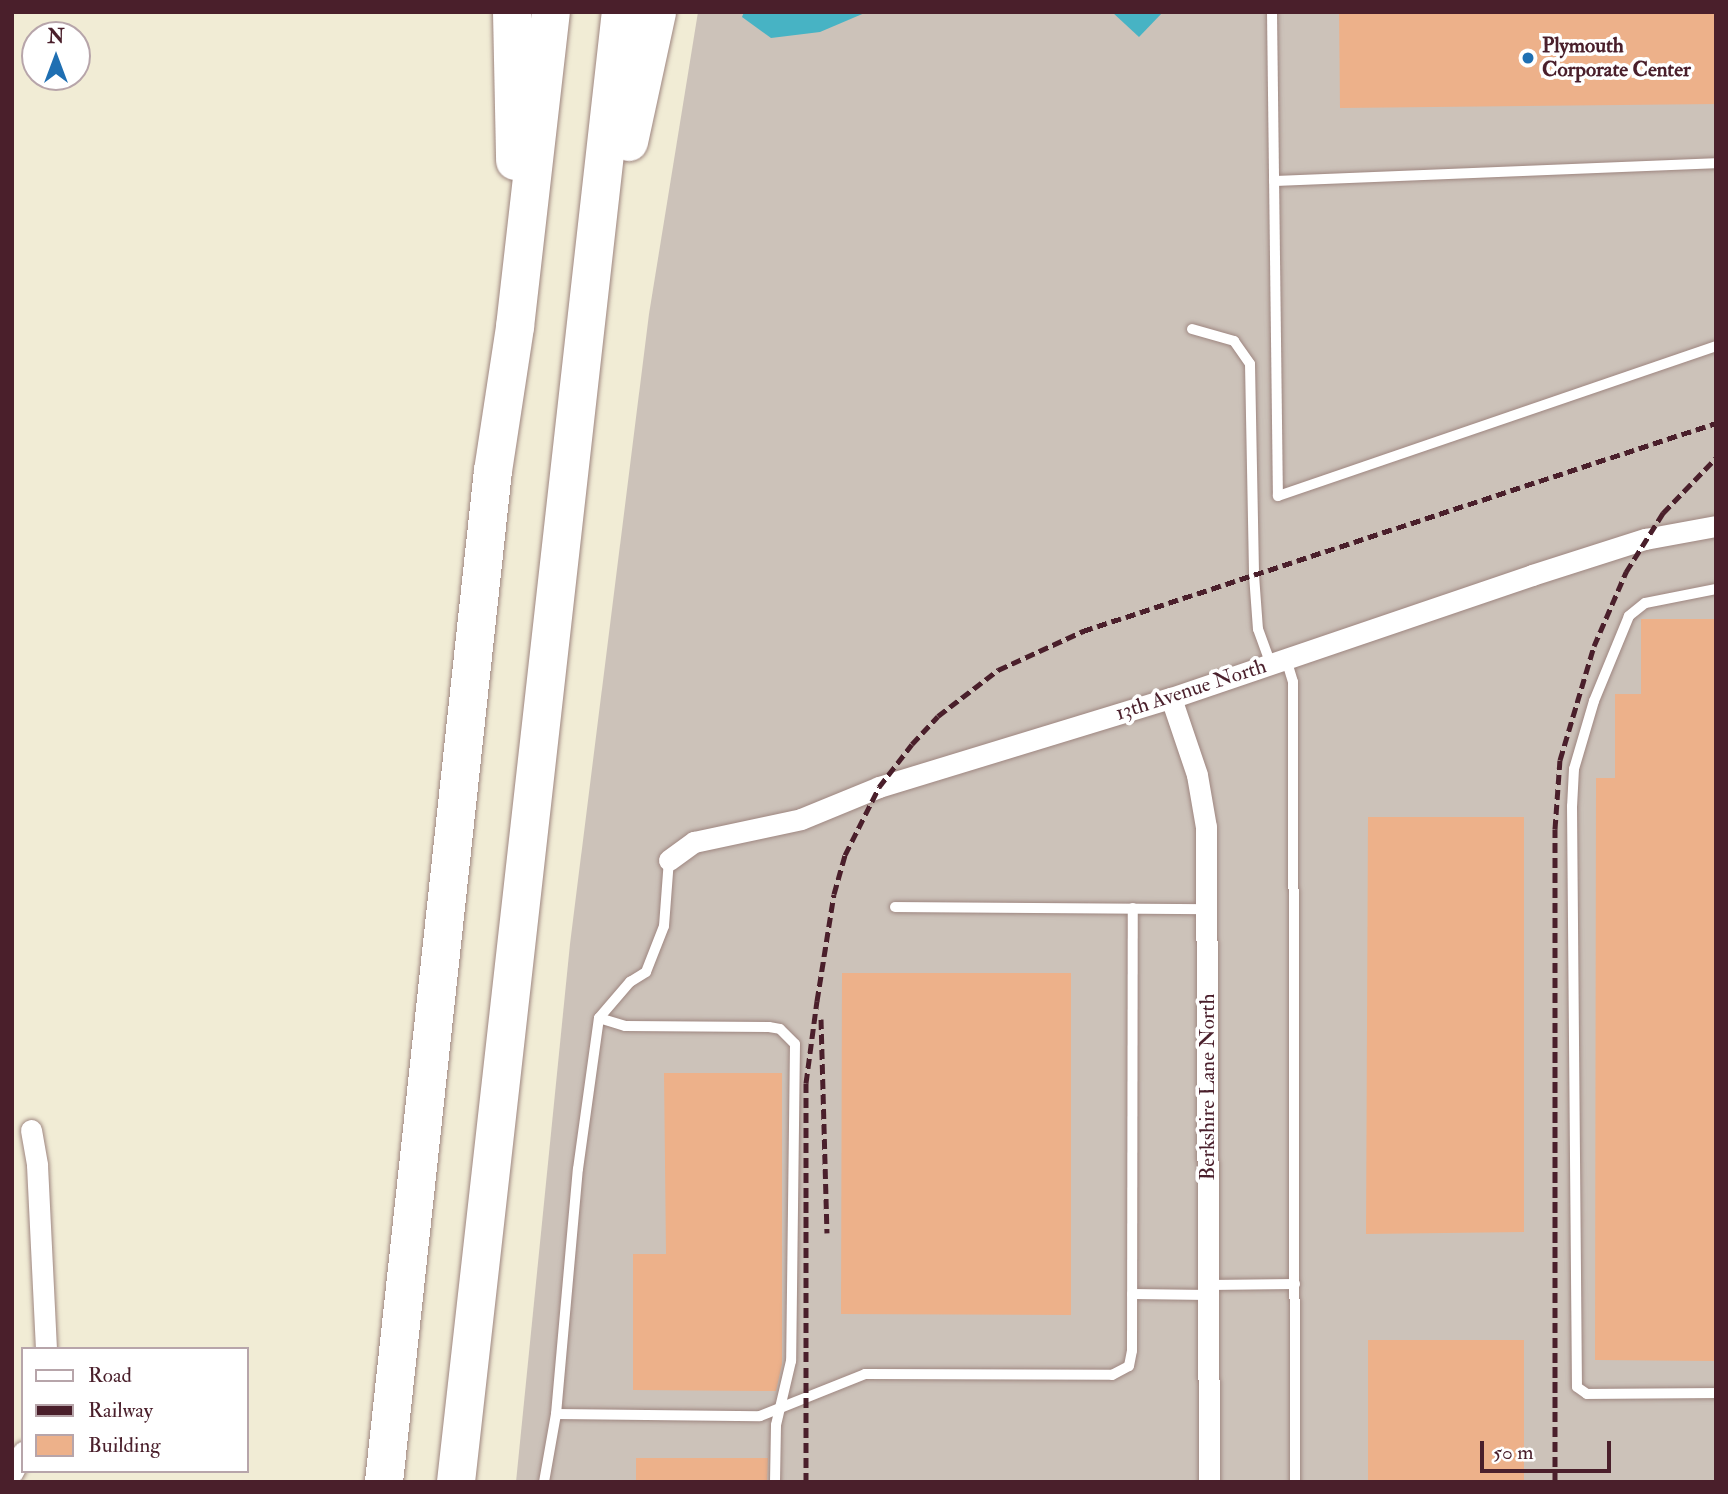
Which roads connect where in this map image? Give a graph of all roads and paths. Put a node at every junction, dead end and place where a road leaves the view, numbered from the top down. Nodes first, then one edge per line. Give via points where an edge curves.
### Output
1 (512, 12) edge
2 (551, 12) edge
3 (621, 12) edge
4 (657, 12) edge
5 (1272, 12) edge
6 (1716, 163) edge
7 (1274, 181) junction
8 (523, 253) junction
9 (1192, 328) dead end
10 (1716, 345) edge
11 (583, 352) junction
12 (1716, 526) edge
13 (1716, 589) edge
14 (1278, 661) junction
15 (1171, 698) junction
16 (669, 860) joint
17 (895, 907) dead end
18 (1133, 908) junction
19 (1208, 908) junction
20 (599, 1018) junction
21 (31, 1130) dead end
22 (1294, 1284) junction
23 (1209, 1290) junction
24 (1132, 1293) junction
25 (46, 1347) edge
26 (1716, 1393) edge
27 (782, 1410) junction
28 (556, 1414) junction
29 (21, 1456) edge
30 (12, 1473) edge
31 (384, 1482) edge
32 (456, 1482) edge
33 (544, 1482) edge
34 (775, 1482) edge
35 (1209, 1482) edge
36 (1295, 1482) edge

1 - 8 highway via 512,136
2 - 8 highway
3 - 11 highway
4 - 11 highway
5 - 7 lane
6 - 7 lane
7 - 10 lane via 1278,496
8 - 31 highway via 491,485
9 - 14 lane via 1234,341 1250,364 1258,629
11 - 32 highway
12 - 14 street, 13th Avenue North via 1609,550
13 - 26 lane via 1645,603 1629,616 1594,701 1574,769 1572,806 1577,1387 1587,1394
14 - 15 street, 13th Avenue North
14 - 22 lane via 1293,682
15 - 16 street, 13th Avenue North via 879,787 801,819 694,842
15 - 19 street, Berkshire Lane North via 1182,723 1204,814
16 - 20 lane via 664,926 646,972 630,982
17 - 18 lane
18 - 19 lane
18 - 24 lane
19 - 23 street, Berkshire Lane North
20 - 27 lane via 625,1026 769,1027 780,1029 795,1044 791,1361
20 - 28 lane via 577,1182
21 - 25 street via 37,1165
22 - 23 lane
22 - 36 lane
23 - 24 lane
23 - 35 street, Berkshire Lane North
24 - 27 lane via 1129,1366 1112,1375 866,1374
27 - 28 lane via 760,1416
27 - 34 lane via 776,1425
28 - 33 lane
29 - 30 street

